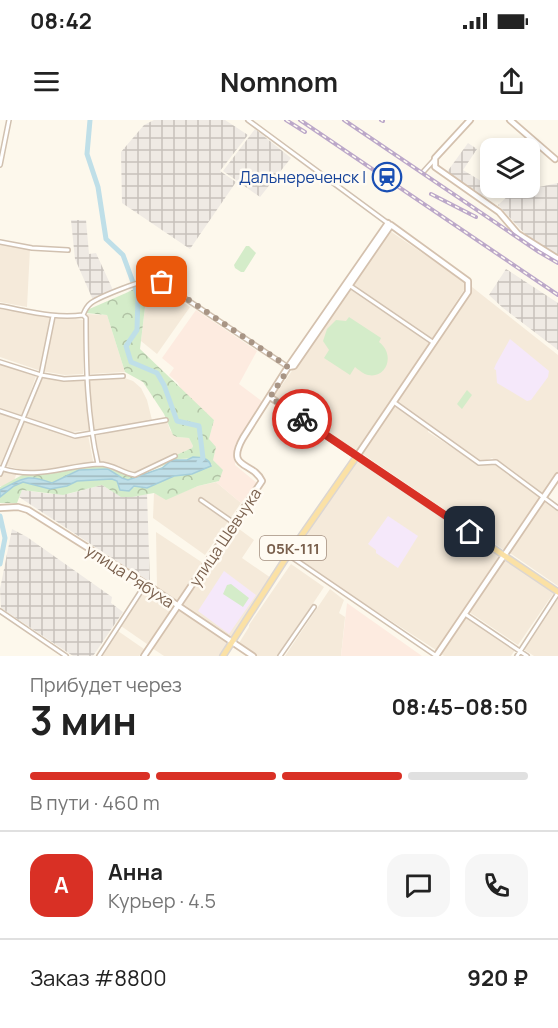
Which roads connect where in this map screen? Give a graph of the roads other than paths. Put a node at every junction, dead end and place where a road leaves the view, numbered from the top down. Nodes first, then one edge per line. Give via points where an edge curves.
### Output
1 (9, 120) edge
2 (248, 120) edge
3 (470, 120) edge
4 (510, 120) edge
5 (435, 158) junction
6 (555, 159) dead end
7 (0, 165) edge
8 (424, 171) dead end
9 (390, 224) junction
10 (0, 242) edge
11 (68, 250) dead end
12 (558, 259) edge
13 (348, 285) junction
14 (0, 306) edge
15 (83, 315) junction
16 (53, 316) junction
17 (434, 344) junction
18 (0, 362) edge
19 (288, 367) junction
20 (41, 375) junction
21 (123, 376) dead end
22 (86, 378) junction
23 (270, 397) junction
24 (395, 403) junction
25 (0, 411) edge
26 (24, 420) junction
27 (166, 420) dead end
28 (91, 434) junction
29 (175, 456) dead end
30 (357, 456) junction
31 (98, 464) junction
32 (1, 468) edge
33 (0, 474) edge
34 (558, 476) edge
35 (544, 498) junction
36 (201, 500) dead end
37 (2, 508) edge
38 (558, 508) edge
39 (234, 523) junction
40 (290, 556) dead end
41 (505, 556) junction
42 (145, 585) junction
43 (558, 593) edge
44 (178, 607) junction
45 (314, 607) dead end
46 (1, 611) edge
47 (465, 615) junction
48 (232, 642) junction
49 (520, 651) junction
50 (66, 656) edge
51 (99, 656) edge
52 (144, 656) edge
53 (223, 656) edge
54 (253, 656) edge
55 (280, 656) edge
56 (436, 656) edge
57 (517, 656) edge
58 (527, 656) edge

1 - 7 street
2 - 9 street
3 - 5 main road
4 - 6 main road
5 - 8 street
5 - 12 main road via 437,168 499,212 519,234
9 - 13 main road
9 - 17 main road, 05К-111 via 468,281 468,292
10 - 11 street
13 - 17 street
13 - 19 main road
14 - 16 street
15 - 16 street
15 - 19 street via 92,302 149,279 159,280
15 - 22 street
16 - 20 street
17 - 24 main road, 05К-111
18 - 20 street
19 - 23 main road
20 - 22 street
20 - 26 street
21 - 22 street
22 - 28 street
23 - 30 main road
23 - 39 main road, улица Шевчука via 236,453 240,463 262,481
24 - 30 main road, 05К-111
24 - 35 street via 479,463 496,462
25 - 26 street
26 - 28 street via 72,435
26 - 32 street
27 - 28 street
28 - 31 street
29 - 31 street via 135,475
30 - 41 main road
30 - 48 main road, 05К-111
31 - 32 street via 39,473
32 - 33 street
34 - 35 main road
35 - 38 street
35 - 41 main road
36 - 39 street
37 - 42 main road, улица Рябуха via 28,510
39 - 44 main road, улица Шевчука
40 - 56 street
41 - 43 main road
41 - 47 main road
42 - 44 main road, улица Рябуха
42 - 51 street
43 - 49 street
44 - 48 main road, улица Рябуха
44 - 52 main road, улица Шевчука
45 - 55 street
46 - 50 street
47 - 49 street
47 - 56 main road
48 - 53 main road, 05К-111
48 - 54 main road, улица Рябуха
49 - 57 street
49 - 58 street

